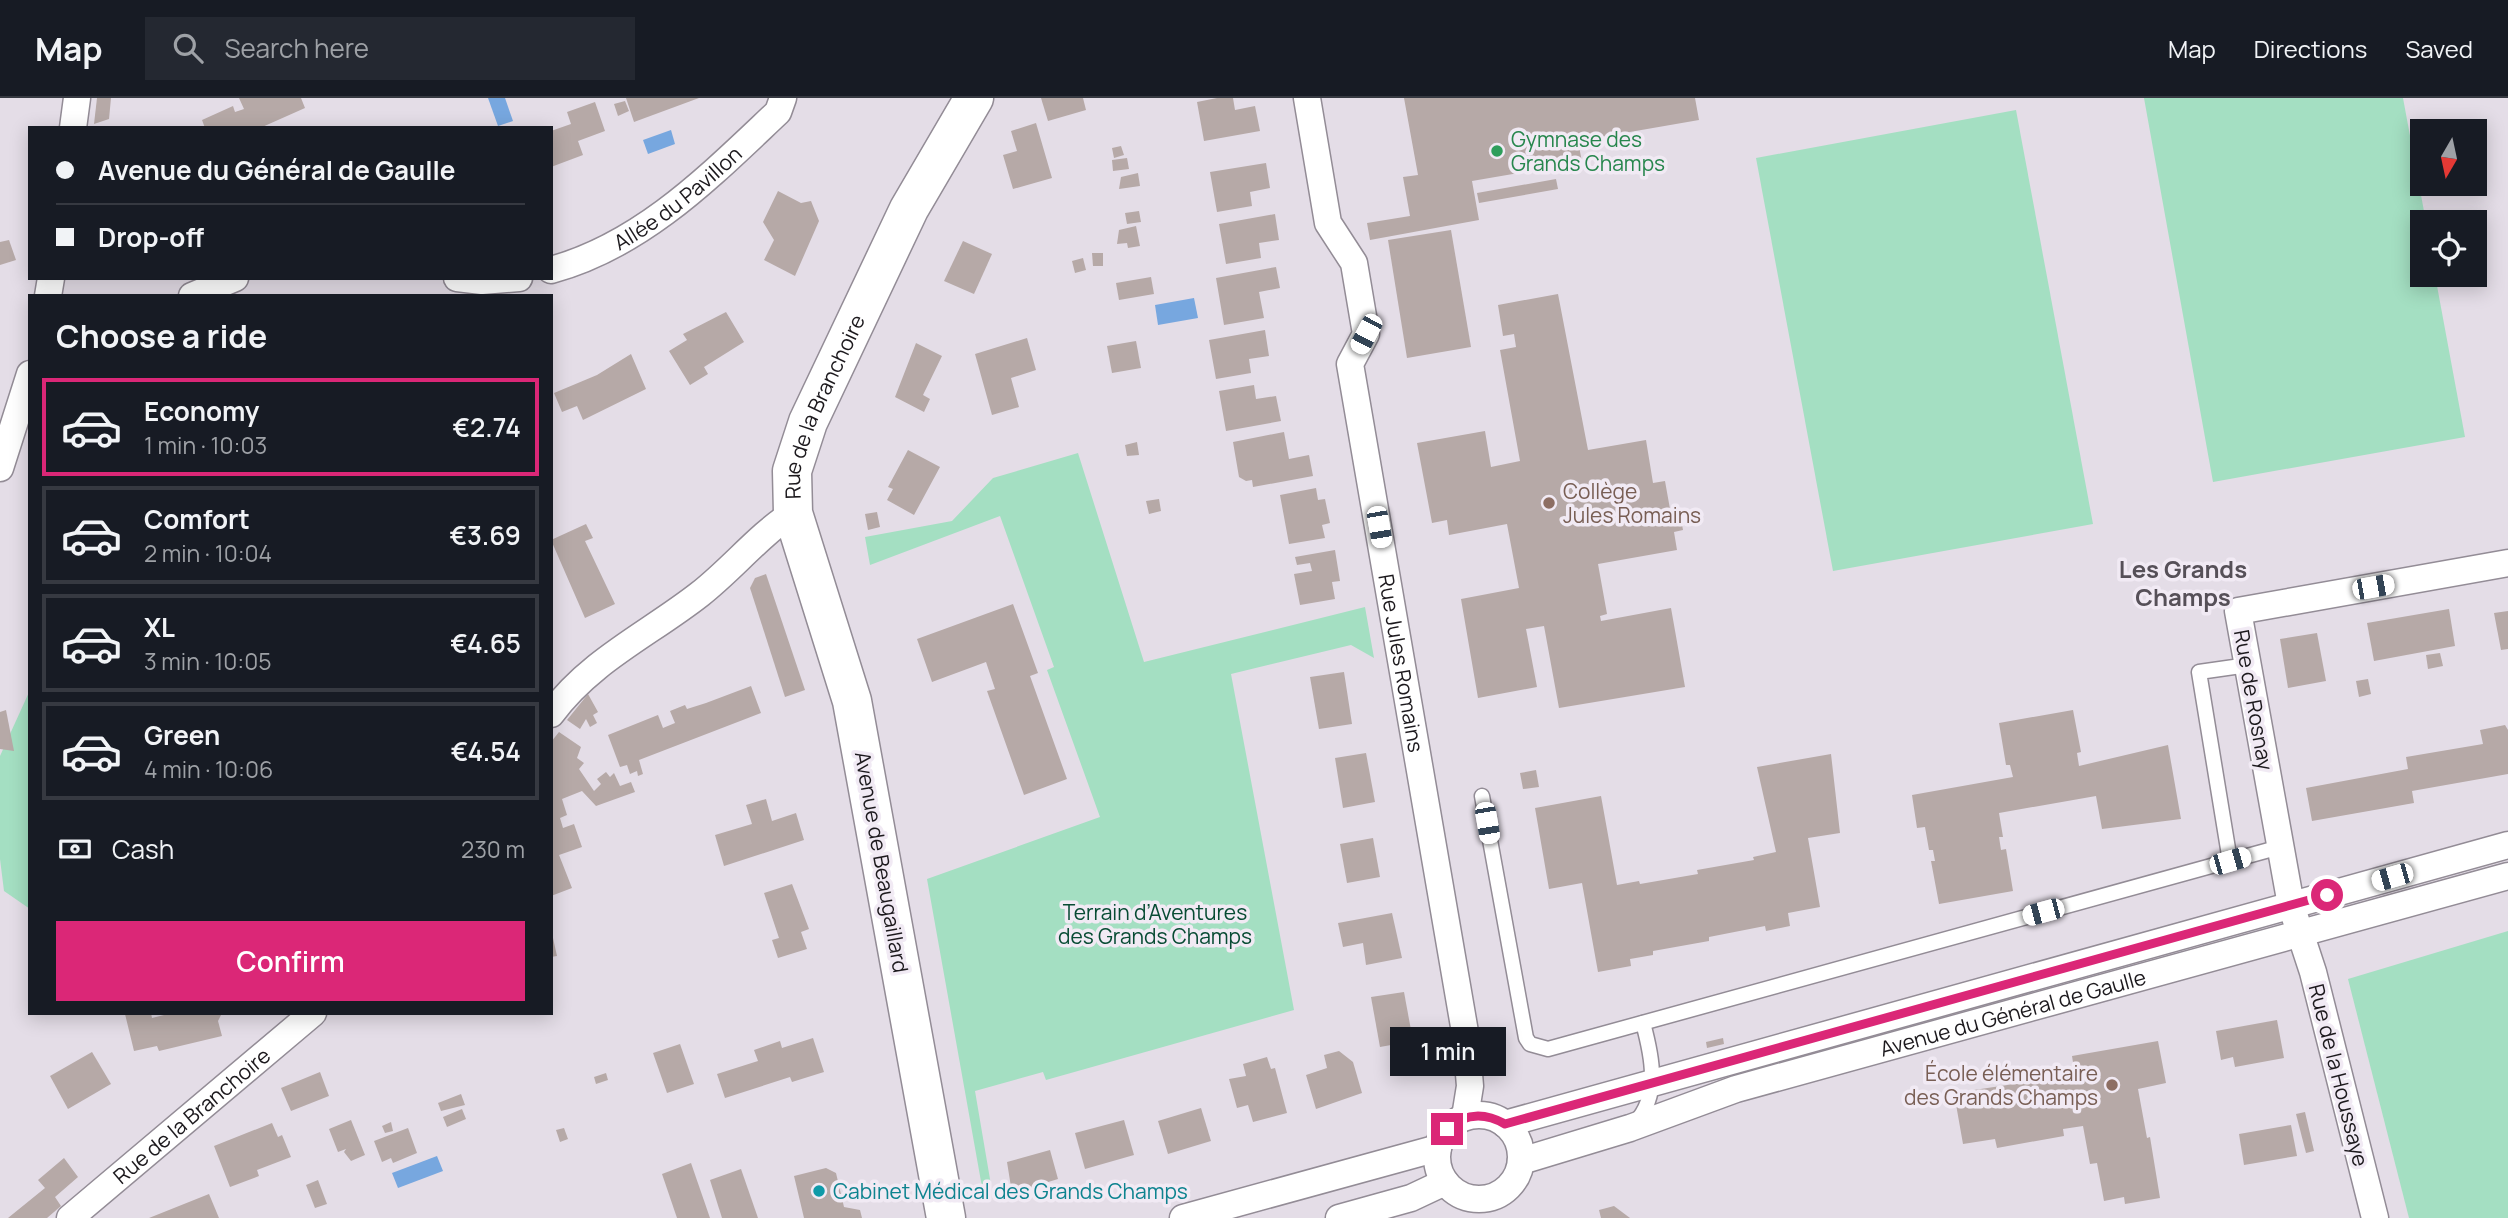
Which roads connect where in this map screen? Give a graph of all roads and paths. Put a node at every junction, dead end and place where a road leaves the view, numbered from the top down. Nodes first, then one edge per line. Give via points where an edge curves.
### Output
1 (77, 98) edge
2 (783, 98) edge
3 (974, 98) edge
4 (1307, 98) edge
5 (73, 126) edge
6 (553, 269) edge
7 (230, 280) edge
8 (474, 280) edge
9 (494, 280) edge
10 (197, 294) edge
11 (28, 380) edge
12 (0, 468) edge
13 (793, 513) junction
14 (2508, 563) edge
15 (2248, 665) junction
16 (553, 711) edge
17 (1482, 796) dead end
18 (2508, 845) edge
19 (2280, 847) junction
20 (2230, 861) junction
21 (2508, 876) edge
22 (2291, 905) junction
23 (2299, 934) junction
24 (311, 1015) edge
25 (1643, 1023) junction
26 (1653, 1082) junction
27 (1465, 1117) junction
28 (1505, 1124) junction
29 (1630, 1128) junction
30 (1438, 1148) junction
31 (1521, 1161) junction
32 (1445, 1182) junction
33 (1492, 1208) edge
34 (70, 1218) edge
35 (946, 1218) edge
36 (1183, 1218) edge
37 (1339, 1218) edge
38 (2375, 1218) edge

1 - 5 street
2 - 6 street, Allée du Pavillon via 778,112 652,222 586,259
3 - 13 main road, Rue de la Branchoire via 909,209 802,434 792,471
4 - 27 street, Rue Jules Romains via 1328,222 1354,263 1366,334 1350,364 1466,1038 1470,1086
7 - 10 street
8 - 9 street
11 - 12 street
13 - 16 street, Rue de la Branchoire via 764,533 700,594 626,643 570,689
13 - 35 main road, Avenue de Beaugaillard via 852,701
14 - 15 street, Rue de Rosnay via 2238,611
15 - 19 street, Rue de Rosnay
15 - 20 lane via 2199,672
17 - 25 lane via 1525,1038 1541,1049 1555,1049
18 - 22 street, Avenue du Général de Gaulle
19 - 20 lane
19 - 22 street, Rue de Rosnay
20 - 25 lane
21 - 23 street, Avenue du Général de Gaulle
22 - 23 street, Rue de Rosnay
22 - 26 street, Avenue du Général de Gaulle
23 - 29 street, Avenue du Général de Gaulle via 1736,1089
23 - 38 street, Rue de la Houssaye via 2313,972
24 - 34 street, Rue de la Branchoire
25 - 26 lane via 1653,1060
26 - 28 street, Avenue du Général de Gaulle
26 - 29 lane via 1643,1114
27 - 28 street via 1486,1115
27 - 30 street via 1447,1129
28 - 31 street via 1518,1140
29 - 31 street, Avenue du Général de Gaulle
30 - 32 street
30 - 36 street
31 - 33 street via 1511,1184
32 - 33 street via 1461,1195
32 - 37 street via 1411,1198

